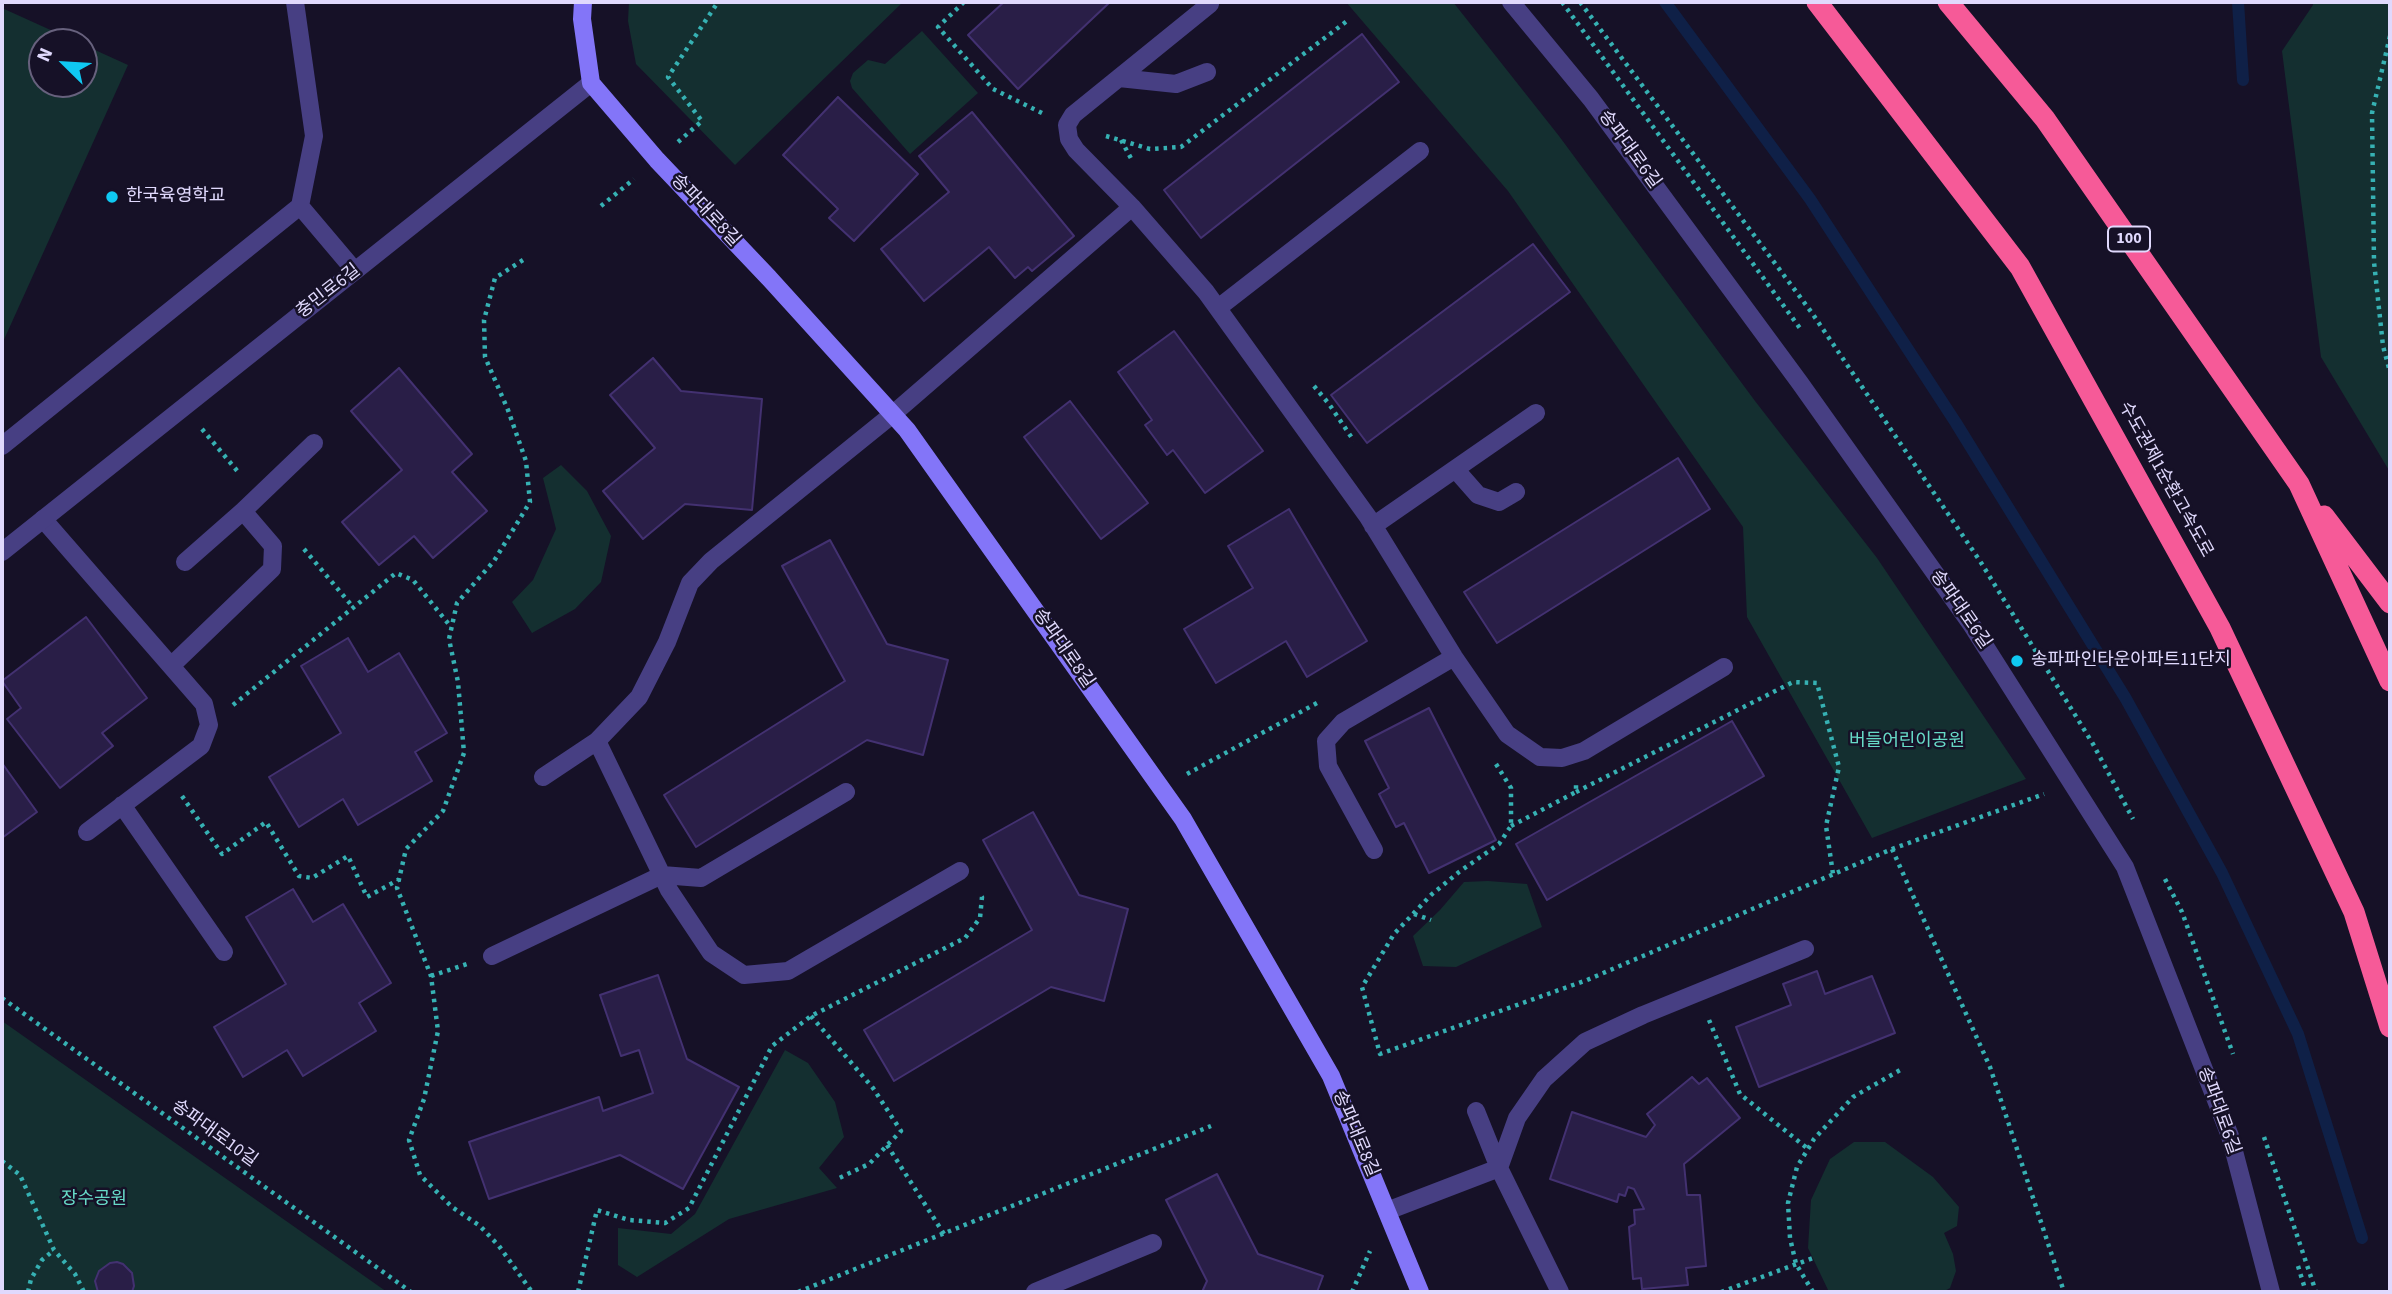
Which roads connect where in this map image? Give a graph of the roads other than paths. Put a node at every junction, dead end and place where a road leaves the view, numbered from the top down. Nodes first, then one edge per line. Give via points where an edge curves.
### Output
1 (295, 2) edge
2 (583, 2) edge
3 (1511, 2) edge
4 (1818, 2) edge
5 (1948, 2) edge
6 (1210, 4) dead end
7 (1207, 72) dead end
8 (1119, 78) junction
9 (592, 83) junction
10 (1420, 151) dead end
11 (300, 206) junction
12 (1132, 207) junction
13 (355, 271) junction
14 (1217, 308) junction
15 (1536, 412) dead end
16 (893, 414) junction
17 (314, 443) dead end
18 (2, 446) edge
19 (1456, 470) junction
20 (2300, 484) junction
21 (1516, 492) dead end
22 (243, 511) junction
23 (43, 519) junction
24 (1373, 526) junction
25 (2, 552) edge
26 (185, 562) dead end
27 (2390, 603) edge
28 (1454, 657) junction
29 (171, 666) junction
30 (1724, 667) dead end
31 (2390, 681) edge
32 (597, 741) junction
33 (542, 777) dead end
34 (846, 792) dead end
35 (122, 805) junction
36 (87, 832) dead end
37 (1374, 850) dead end
38 (960, 871) road end
39 (662, 875) junction
40 (1805, 949) dead end
41 (224, 952) dead end
42 (492, 956) dead end
43 (2390, 1027) edge
44 (1476, 1111) dead end
45 (1499, 1168) junction
46 (1387, 1211) junction
47 (1153, 1243) dead end
48 (1035, 1292) edge
49 (1420, 1292) edge
50 (1560, 1292) edge
51 (2271, 1292) edge

1 - 11 street via 314,136
2 - 9 street
3 - 51 street, 송파대로6길 via 1599,110 1964,613 2125,867 2230,1136
4 - 43 highway, 수도권제1순환고속도로 via 2021,267 2220,628 2354,912
5 - 20 highway, 100 via 2045,119
6 - 8 street
7 - 8 street via 1176,84
8 - 12 street via 1067,125 1076,150
9 - 13 street, 충민로6길
9 - 16 street, 송파대로8길 via 657,160
10 - 14 street
11 - 13 street
11 - 18 street
12 - 14 street
12 - 16 street
13 - 23 street, 충민로6길
14 - 24 street
15 - 19 street
16 - 32 street via 690,583 639,697
16 - 46 street, 송파대로8길 via 1183,819 1331,1076
17 - 22 street
19 - 21 street via 1478,495 1499,502
19 - 24 street
20 - 27 highway
20 - 31 highway, 100
22 - 26 street
22 - 29 street via 272,546 272,569
23 - 25 street, 충민로6길
23 - 29 street
24 - 28 street
28 - 30 street via 1507,734 1540,757 1566,757 1584,751
28 - 37 street via 1343,722 1326,741 1328,766
29 - 35 street via 204,704 209,725 201,746
32 - 33 street
32 - 39 street
34 - 39 street via 701,878
35 - 36 street
35 - 41 street
38 - 39 street via 788,971 744,975 711,953
39 - 42 street
40 - 45 street via 1585,1042 1544,1080 1517,1118
44 - 45 street
45 - 46 street
45 - 50 street
46 - 49 street, 송파대로8길
47 - 48 street

